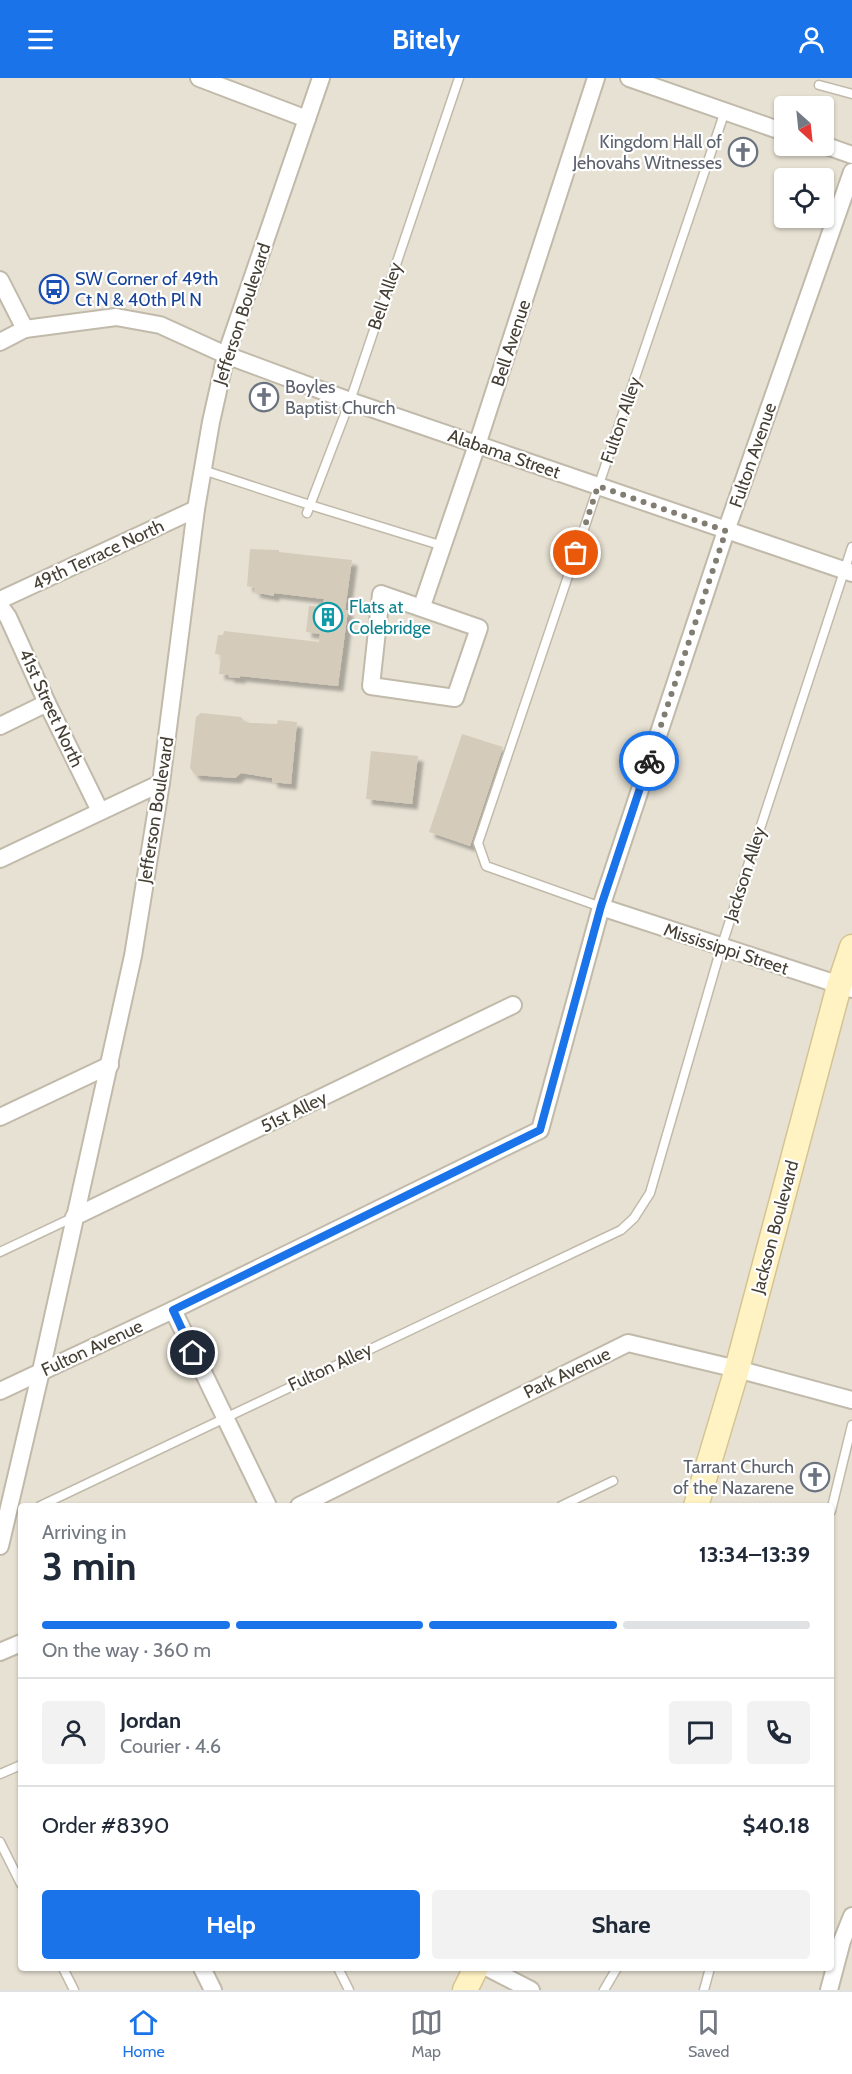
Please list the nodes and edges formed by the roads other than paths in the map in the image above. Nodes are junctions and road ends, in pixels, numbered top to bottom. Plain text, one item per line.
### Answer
1 (199, 78) edge
2 (321, 78) edge
3 (459, 78) edge
4 (596, 78) edge
5 (629, 78) edge
6 (681, 78) edge
7 (819, 86) dead end
8 (676, 94) junction
9 (852, 94) edge
10 (725, 111) junction
11 (307, 118) junction
12 (774, 128) edge
13 (834, 148) edge
14 (851, 152) edge
15 (852, 172) edge
16 (0, 280) edge
17 (25, 329) junction
18 (0, 342) edge
19 (226, 355) junction
20 (350, 401) junction
21 (477, 446) junction
22 (203, 470) junction
23 (598, 486) junction
24 (196, 509) junction
25 (309, 509) junction
26 (726, 531) junction
27 (443, 546) junction
28 (852, 547) edge
29 (848, 571) edge
30 (0, 600) edge
31 (0, 606) edge
32 (422, 606) junction
33 (47, 703) junction
34 (0, 726) edge
35 (161, 783) junction
36 (100, 811) junction
37 (0, 859) edge
38 (601, 906) junction
39 (852, 947) edge
40 (721, 948) junction
41 (846, 988) edge
42 (513, 1005) dead end
43 (110, 1065) junction
44 (0, 1117) edge
45 (74, 1217) junction
46 (621, 1230) joint
47 (0, 1252) edge
48 (173, 1310) junction
49 (737, 1369) junction
50 (42, 1371) junction
51 (0, 1391) edge
52 (852, 1400) edge
53 (224, 1417) junction
54 (852, 1425) edge
55 (613, 1481) dead end
56 (46, 1503) edge
57 (267, 1503) edge
58 (305, 1503) edge
59 (567, 1503) edge
60 (697, 1503) edge
61 (833, 1503) edge
62 (10, 1508) edge
63 (0, 1546) edge
64 (18, 1644) edge
65 (0, 1652) edge
66 (18, 1766) edge
67 (0, 1774) edge
68 (0, 1842) edge
69 (18, 1878) edge
70 (852, 1916) edge
71 (834, 1969) edge
72 (64, 1971) edge
73 (204, 1971) edge
74 (340, 1971) edge
75 (474, 1971) edge
76 (494, 1971) edge
77 (615, 1971) edge
78 (709, 1971) edge
79 (833, 1971) edge
80 (74, 1990) edge
81 (213, 1990) edge
82 (349, 1990) edge
83 (465, 1990) edge
84 (531, 1990) edge
85 (604, 1990) edge
86 (704, 1990) edge
87 (828, 1990) edge

1 - 11 street
2 - 11 street, Jefferson Boulevard
3 - 20 lane, Bell Alley
4 - 21 street, Bell Avenue
5 - 8 street
6 - 8 street
7 - 9 lane
8 - 10 street
10 - 12 street
10 - 23 lane, Fulton Alley
11 - 19 street, Jefferson Boulevard
13 - 14 street
15 - 26 street, Fulton Avenue
16 - 17 street
17 - 18 street, Alabama Street
17 - 19 street, Alabama Street
19 - 20 street, Alabama Street
19 - 22 street, Jefferson Boulevard
20 - 21 street, Alabama Street
20 - 25 lane, Bell Alley
21 - 23 street, Alabama Street
21 - 27 street, Bell Avenue
22 - 24 street, Jefferson Boulevard
22 - 25 lane
23 - 26 street, Alabama Street
23 - 38 lane, Fulton Alley
24 - 30 street, 49th Terrace North
24 - 35 street, Jefferson Boulevard
25 - 27 lane
26 - 29 street, Alabama Street
26 - 38 street, Fulton Avenue
27 - 32 street, Bell Avenue
28 - 29 lane, Jackson Alley
29 - 40 lane, Jackson Alley
31 - 33 street, 41st Street North
32 - 32 street
33 - 34 street
33 - 36 street, 41st Street North
35 - 36 street
35 - 43 street, Jefferson Boulevard
36 - 37 street
38 - 40 street, Mississippi Street
38 - 48 street, Fulton Avenue
39 - 41 street, Jackson Boulevard
40 - 41 street, Mississippi Street
40 - 46 lane, Jackson Alley
41 - 49 street, Jackson Boulevard
42 - 45 street, 51st Alley
43 - 44 street
43 - 45 street, Jefferson Boulevard
45 - 47 lane
45 - 50 street, Jefferson Boulevard
46 - 53 lane, Fulton Alley
48 - 50 street, Fulton Avenue
48 - 53 street
49 - 52 street, Park Avenue
49 - 58 street, Park Avenue
49 - 60 street, Jackson Boulevard
50 - 51 street, Fulton Avenue
50 - 62 street, Jefferson Boulevard
53 - 56 lane, Fulton Alley
53 - 57 street
54 - 61 lane
55 - 59 lane
62 - 63 street, Jefferson Boulevard
64 - 65 street
66 - 67 lane
68 - 69 lane
70 - 71 street
72 - 80 lane
73 - 81 street
74 - 82 lane
75 - 83 street
76 - 84 street
77 - 85 lane
78 - 86 lane
79 - 87 street

